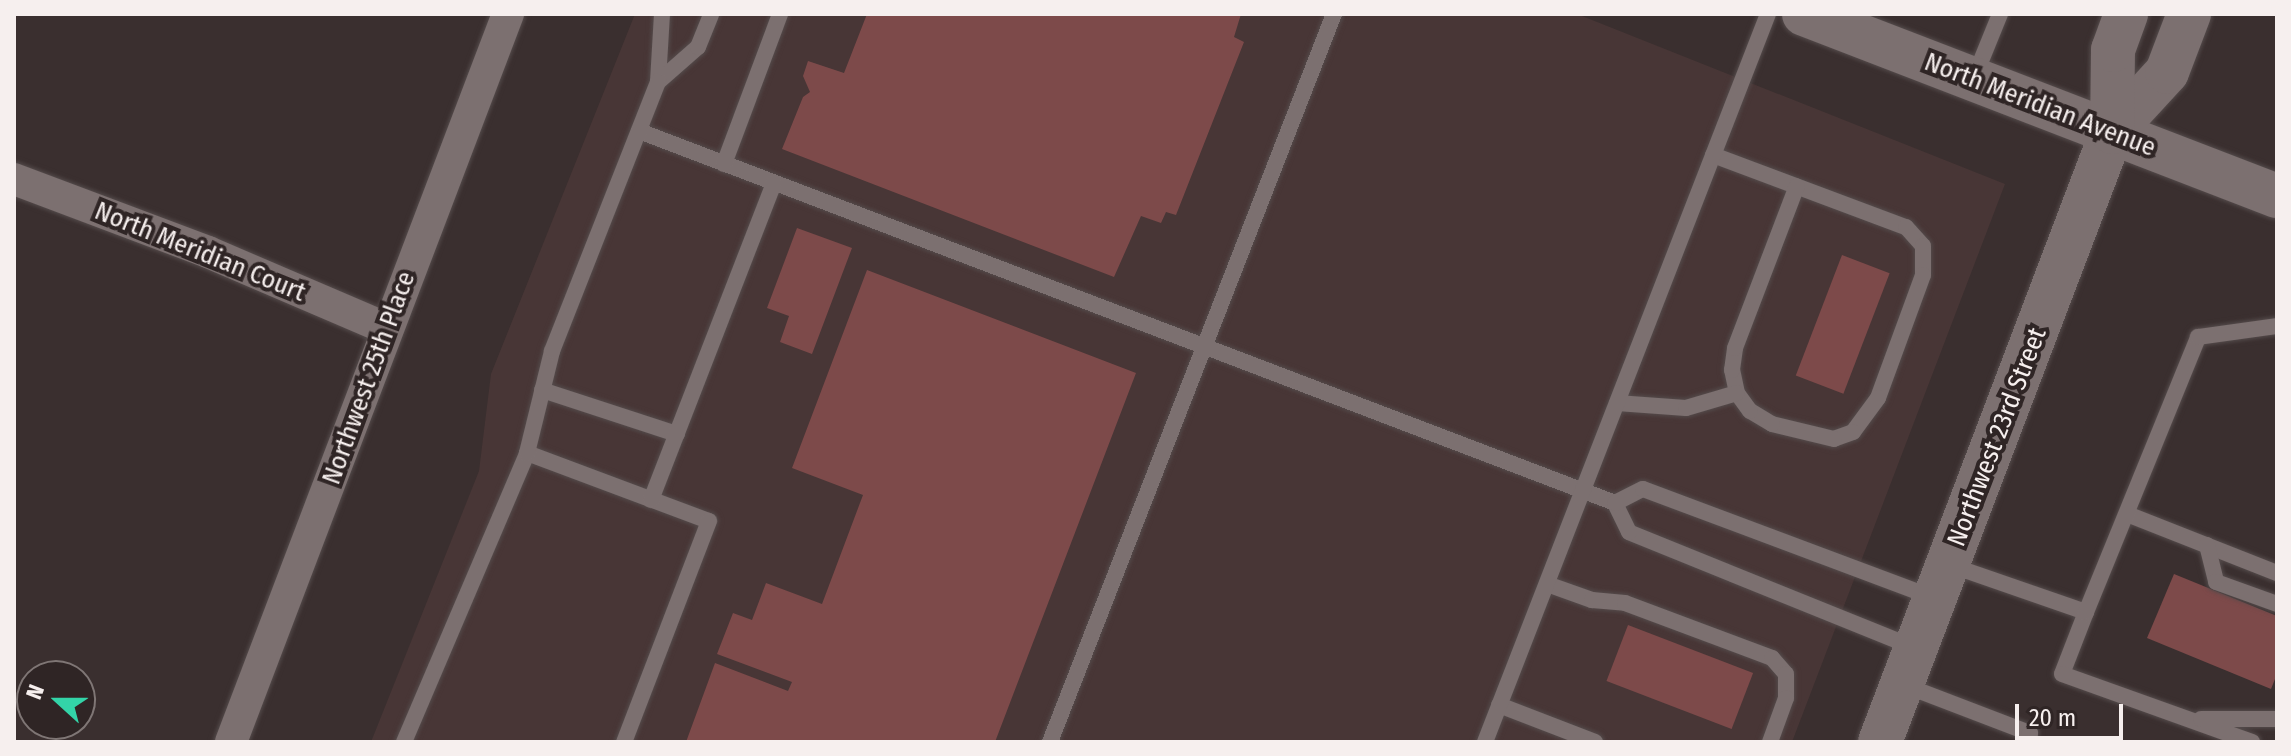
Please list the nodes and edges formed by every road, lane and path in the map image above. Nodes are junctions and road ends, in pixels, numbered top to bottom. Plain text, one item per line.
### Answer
1 (508, 14) edge
2 (662, 14) edge
3 (711, 14) edge
4 (780, 14) edge
5 (1334, 14) edge
6 (1768, 14) edge
7 (1804, 14) edge
8 (2000, 14) edge
9 (2189, 14) edge
10 (2123, 15) edge
11 (1973, 79) junction
12 (658, 82) junction
13 (639, 131) junction
14 (2112, 132) junction
15 (1713, 155) junction
16 (724, 164) junction
17 (14, 179) edge
18 (774, 183) junction
19 (1797, 186) junction
20 (2277, 196) edge
21 (2277, 326) edge
22 (385, 328) junction
23 (1203, 347) junction
24 (542, 390) junction
25 (1737, 393) junction
26 (1617, 403) junction
27 (677, 434) junction
28 (527, 453) junction
29 (1583, 492) junction
30 (651, 500) junction
31 (1615, 503) junction
32 (2127, 514) junction
33 (2207, 545) junction
34 (2277, 573) edge
35 (1942, 582) junction
36 (1547, 584) junction
37 (2277, 604) edge
38 (2086, 612) junction
39 (1910, 666) junction
40 (1499, 705) junction
41 (2187, 719) junction
42 (2277, 719) edge
43 (231, 742) edge
44 (404, 742) edge
45 (624, 742) edge
46 (1050, 742) edge
47 (1485, 742) edge
48 (1595, 742) edge
49 (1770, 742) edge
50 (1880, 742) edge
51 (2027, 742) edge
52 (2252, 742) edge

1 - 22 street, Northwest 25th Place
2 - 12 lane
3 - 12 lane
4 - 16 lane
5 - 23 lane
6 - 15 lane
7 - 11 main road, North Meridian Avenue
8 - 11 lane
9 - 14 main road, Northwest 23rd Street
10 - 14 main road, Northwest 23rd Street
11 - 14 main road, North Meridian Avenue
12 - 13 lane
13 - 16 lane
13 - 24 lane
14 - 20 main road, North Meridian Avenue
14 - 35 main road, Northwest 23rd Street
15 - 19 lane
15 - 26 lane
16 - 18 lane
17 - 22 street, North Meridian Court
18 - 23 lane
18 - 27 lane
19 - 25 lane
19 - 25 lane
21 - 32 lane
22 - 43 street, Northwest 25th Place
23 - 29 lane
23 - 46 lane
24 - 27 lane
24 - 28 lane
25 - 26 lane
26 - 29 lane
27 - 30 lane
28 - 30 lane
28 - 44 lane
29 - 31 lane
29 - 36 lane
30 - 45 lane
31 - 35 lane
31 - 39 lane
32 - 33 lane
32 - 38 lane
33 - 34 lane
33 - 37 lane
35 - 38 lane
35 - 39 main road, Northwest 23rd Street
36 - 40 lane
36 - 49 lane
38 - 41 lane
39 - 50 main road, Northwest 23rd Street
39 - 51 lane
40 - 47 lane
40 - 48 lane
41 - 42 lane
41 - 52 lane

